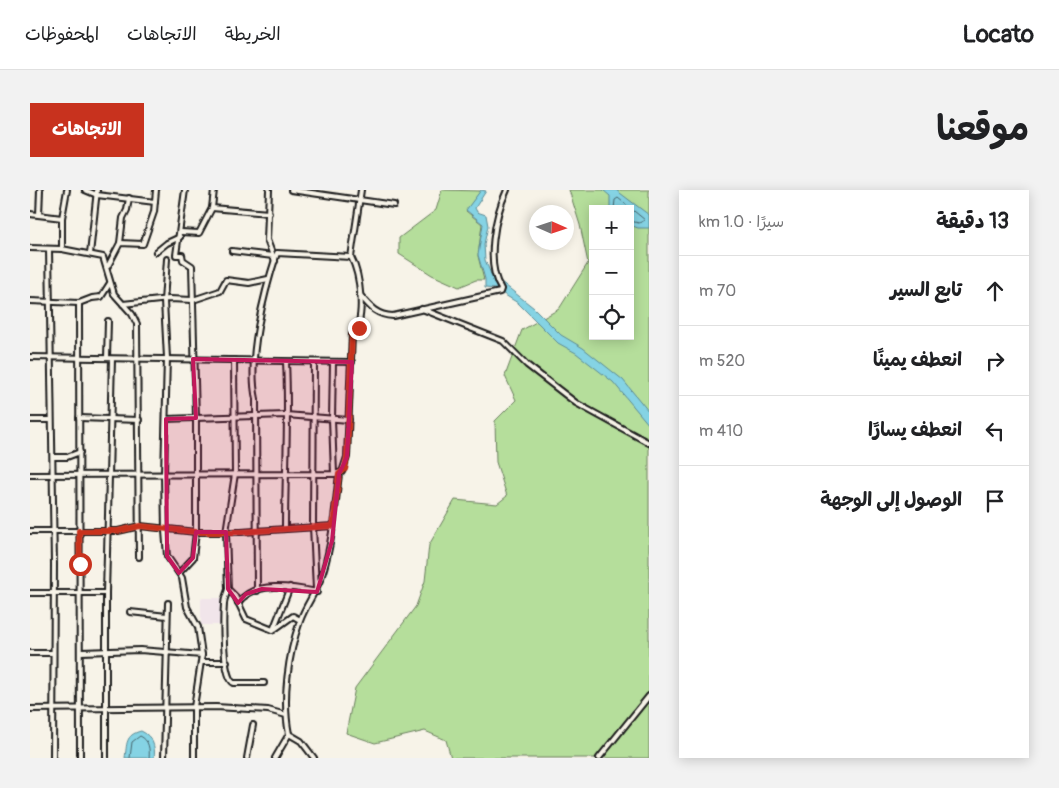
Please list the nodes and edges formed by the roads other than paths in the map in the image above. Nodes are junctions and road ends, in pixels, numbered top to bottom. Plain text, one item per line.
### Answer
1 (40, 190) edge
2 (67, 190) edge
3 (85, 190) edge
4 (156, 190) edge
5 (185, 190) edge
6 (214, 190) edge
7 (270, 190) edge
8 (291, 190) edge
9 (361, 190) edge
10 (507, 190) edge
11 (97, 192) edge
12 (129, 198) junction
13 (360, 201) junction
14 (155, 202) junction
15 (394, 205) dead end
16 (212, 208) junction
17 (268, 213) junction
18 (30, 214) edge
19 (39, 215) junction
20 (62, 218) junction
21 (181, 232) junction
22 (180, 238) junction
23 (120, 243) junction
24 (30, 248) edge
25 (49, 249) junction
26 (62, 249) junction
27 (232, 251) dead end
28 (156, 252) dead end
29 (90, 254) junction
30 (273, 256) junction
31 (351, 257) junction
32 (167, 259) dead end
33 (275, 261) junction
34 (107, 266) junction
35 (268, 279) junction
36 (110, 283) junction
37 (360, 295) junction
38 (30, 300) edge
39 (193, 300) junction
40 (50, 301) junction
41 (164, 301) junction
42 (79, 303) junction
43 (123, 304) junction
44 (422, 309) junction
45 (108, 321) dead end
46 (30, 357) edge
47 (51, 358) junction
48 (80, 358) junction
49 (138, 358) junction
50 (167, 358) junction
51 (109, 359) junction
52 (193, 359) junction
53 (234, 360) junction
54 (255, 361) junction
55 (286, 362) junction
56 (314, 362) junction
57 (333, 362) junction
58 (352, 362) junction
59 (257, 415) junction
60 (286, 415) junction
61 (236, 417) junction
62 (80, 418) junction
63 (196, 418) junction
64 (313, 418) junction
65 (166, 419) junction
66 (332, 419) junction
67 (30, 420) edge
68 (51, 420) junction
69 (109, 420) junction
70 (139, 420) junction
71 (349, 420) junction
72 (649, 443) edge
73 (80, 452) junction
74 (53, 457) junction
75 (53, 474) junction
76 (80, 474) junction
77 (164, 474) junction
78 (235, 474) junction
79 (286, 474) junction
80 (314, 474) junction
81 (337, 474) junction
82 (30, 475) edge
83 (109, 475) junction
84 (195, 475) junction
85 (256, 475) junction
86 (140, 476) junction
87 (140, 526) junction
88 (313, 526) junction
89 (333, 526) junction
90 (165, 528) junction
91 (285, 529) junction
92 (53, 530) junction
93 (30, 531) edge
94 (79, 531) junction
95 (108, 531) junction
96 (196, 532) junction
97 (226, 532) junction
98 (257, 532) junction
99 (139, 557) dead end
100 (179, 573) junction
101 (290, 588) junction
102 (228, 589) junction
103 (257, 591) junction
104 (317, 592) junction
105 (30, 593) edge
106 (53, 593) junction
107 (79, 593) junction
108 (106, 593) junction
109 (168, 603) dead end
110 (238, 603) junction
111 (130, 612) dead end
112 (167, 616) junction
113 (300, 620) junction
114 (273, 630) junction
115 (82, 652) junction
116 (30, 653) edge
117 (53, 653) junction
118 (106, 653) junction
119 (167, 654) junction
120 (202, 655) junction
121 (202, 662) junction
122 (227, 662) junction
123 (264, 683) dead end
124 (649, 696) edge
125 (194, 707) junction
126 (80, 708) junction
127 (105, 708) junction
128 (164, 708) junction
129 (30, 709) edge
130 (53, 710) junction
131 (286, 715) junction
132 (253, 725) dead end
133 (289, 734) junction
134 (53, 758) edge
135 (80, 758) edge
136 (106, 758) edge
137 (164, 758) edge
138 (194, 758) edge
139 (247, 758) edge
140 (275, 758) edge
141 (314, 758) edge
142 (598, 758) edge

1 - 19 street
2 - 20 street
3 - 11 street
4 - 14 street
5 - 21 street
6 - 16 street
7 - 17 street
8 - 13 street
9 - 13 street
10 - 44 street
11 - 12 street
11 - 29 street
12 - 14 street
12 - 23 street
13 - 15 street
13 - 31 street
14 - 23 street
16 - 17 street
16 - 21 street
17 - 30 street
18 - 19 street
19 - 20 street
20 - 26 street
21 - 22 street
22 - 28 street
22 - 39 street
23 - 34 street
24 - 25 street
25 - 26 street
25 - 40 street
26 - 29 street
27 - 30 street
29 - 34 street
30 - 33 street
31 - 33 street
31 - 37 street
32 - 41 street
33 - 35 street
34 - 36 street
35 - 39 street
35 - 54 street
36 - 42 street
36 - 43 street
37 - 44 street
37 - 58 street
38 - 40 street
39 - 41 street
39 - 52 street
40 - 42 street
40 - 47 street
41 - 43 street
41 - 50 street
42 - 48 street
43 - 49 street
44 - 72 street
45 - 51 street
46 - 47 street
47 - 48 street
47 - 68 street
48 - 51 street
48 - 62 street
49 - 50 street
49 - 51 street
49 - 70 street
50 - 52 street
50 - 65 street
51 - 69 street
52 - 53 street
52 - 63 street
53 - 54 street
53 - 61 street
54 - 55 street
54 - 59 street
55 - 56 street
55 - 60 street
56 - 57 street
56 - 64 street
57 - 58 street
57 - 66 street
58 - 71 street
59 - 60 street
59 - 61 street
59 - 85 street
60 - 64 street
60 - 79 street
61 - 63 street
61 - 78 street
62 - 69 street
62 - 73 street
63 - 65 street
63 - 84 street
64 - 66 street
64 - 80 street
65 - 77 street
66 - 71 street
66 - 81 street
67 - 68 street
68 - 74 street
69 - 70 street
69 - 83 street
70 - 86 street
71 - 81 street
73 - 74 street
73 - 76 street
74 - 75 street
75 - 76 street
75 - 82 street
75 - 92 street
76 - 83 street
76 - 94 street
77 - 84 street
77 - 86 street
77 - 90 street
78 - 84 street
78 - 85 street
78 - 97 street
79 - 80 street
79 - 85 street
79 - 91 street
80 - 81 street
80 - 88 street
81 - 89 street
83 - 86 street
83 - 95 street
84 - 96 street
85 - 98 street
86 - 87 street
87 - 90 street
87 - 95 street
87 - 99 street
88 - 89 street
88 - 91 street
88 - 104 street
89 - 104 street
90 - 96 street
90 - 100 street
91 - 98 street
92 - 93 street
92 - 94 street
92 - 106 street
94 - 95 street
94 - 107 street
95 - 108 street
96 - 97 street
96 - 100 street
97 - 98 street
97 - 102 street
98 - 103 street
100 - 120 street
101 - 103 street
101 - 104 street
101 - 114 street
102 - 110 street
102 - 122 street
103 - 110 street
104 - 113 street
105 - 106 street
106 - 107 street
106 - 117 street
107 - 108 street
107 - 115 street
108 - 118 street
109 - 112 street
110 - 114 street
111 - 112 street
112 - 119 street
113 - 114 street
113 - 131 street
115 - 118 street
115 - 126 street
116 - 117 street
117 - 130 street
118 - 119 street
118 - 127 street
119 - 120 street
119 - 128 street
120 - 121 street
121 - 122 street
121 - 125 street
122 - 123 street
124 - 142 street
125 - 128 street
125 - 131 street
125 - 138 street
126 - 127 street
126 - 130 street
126 - 135 street
127 - 128 street
127 - 136 street
128 - 137 street
129 - 130 street
130 - 134 street
131 - 133 street
132 - 139 street
133 - 140 street
133 - 141 street

